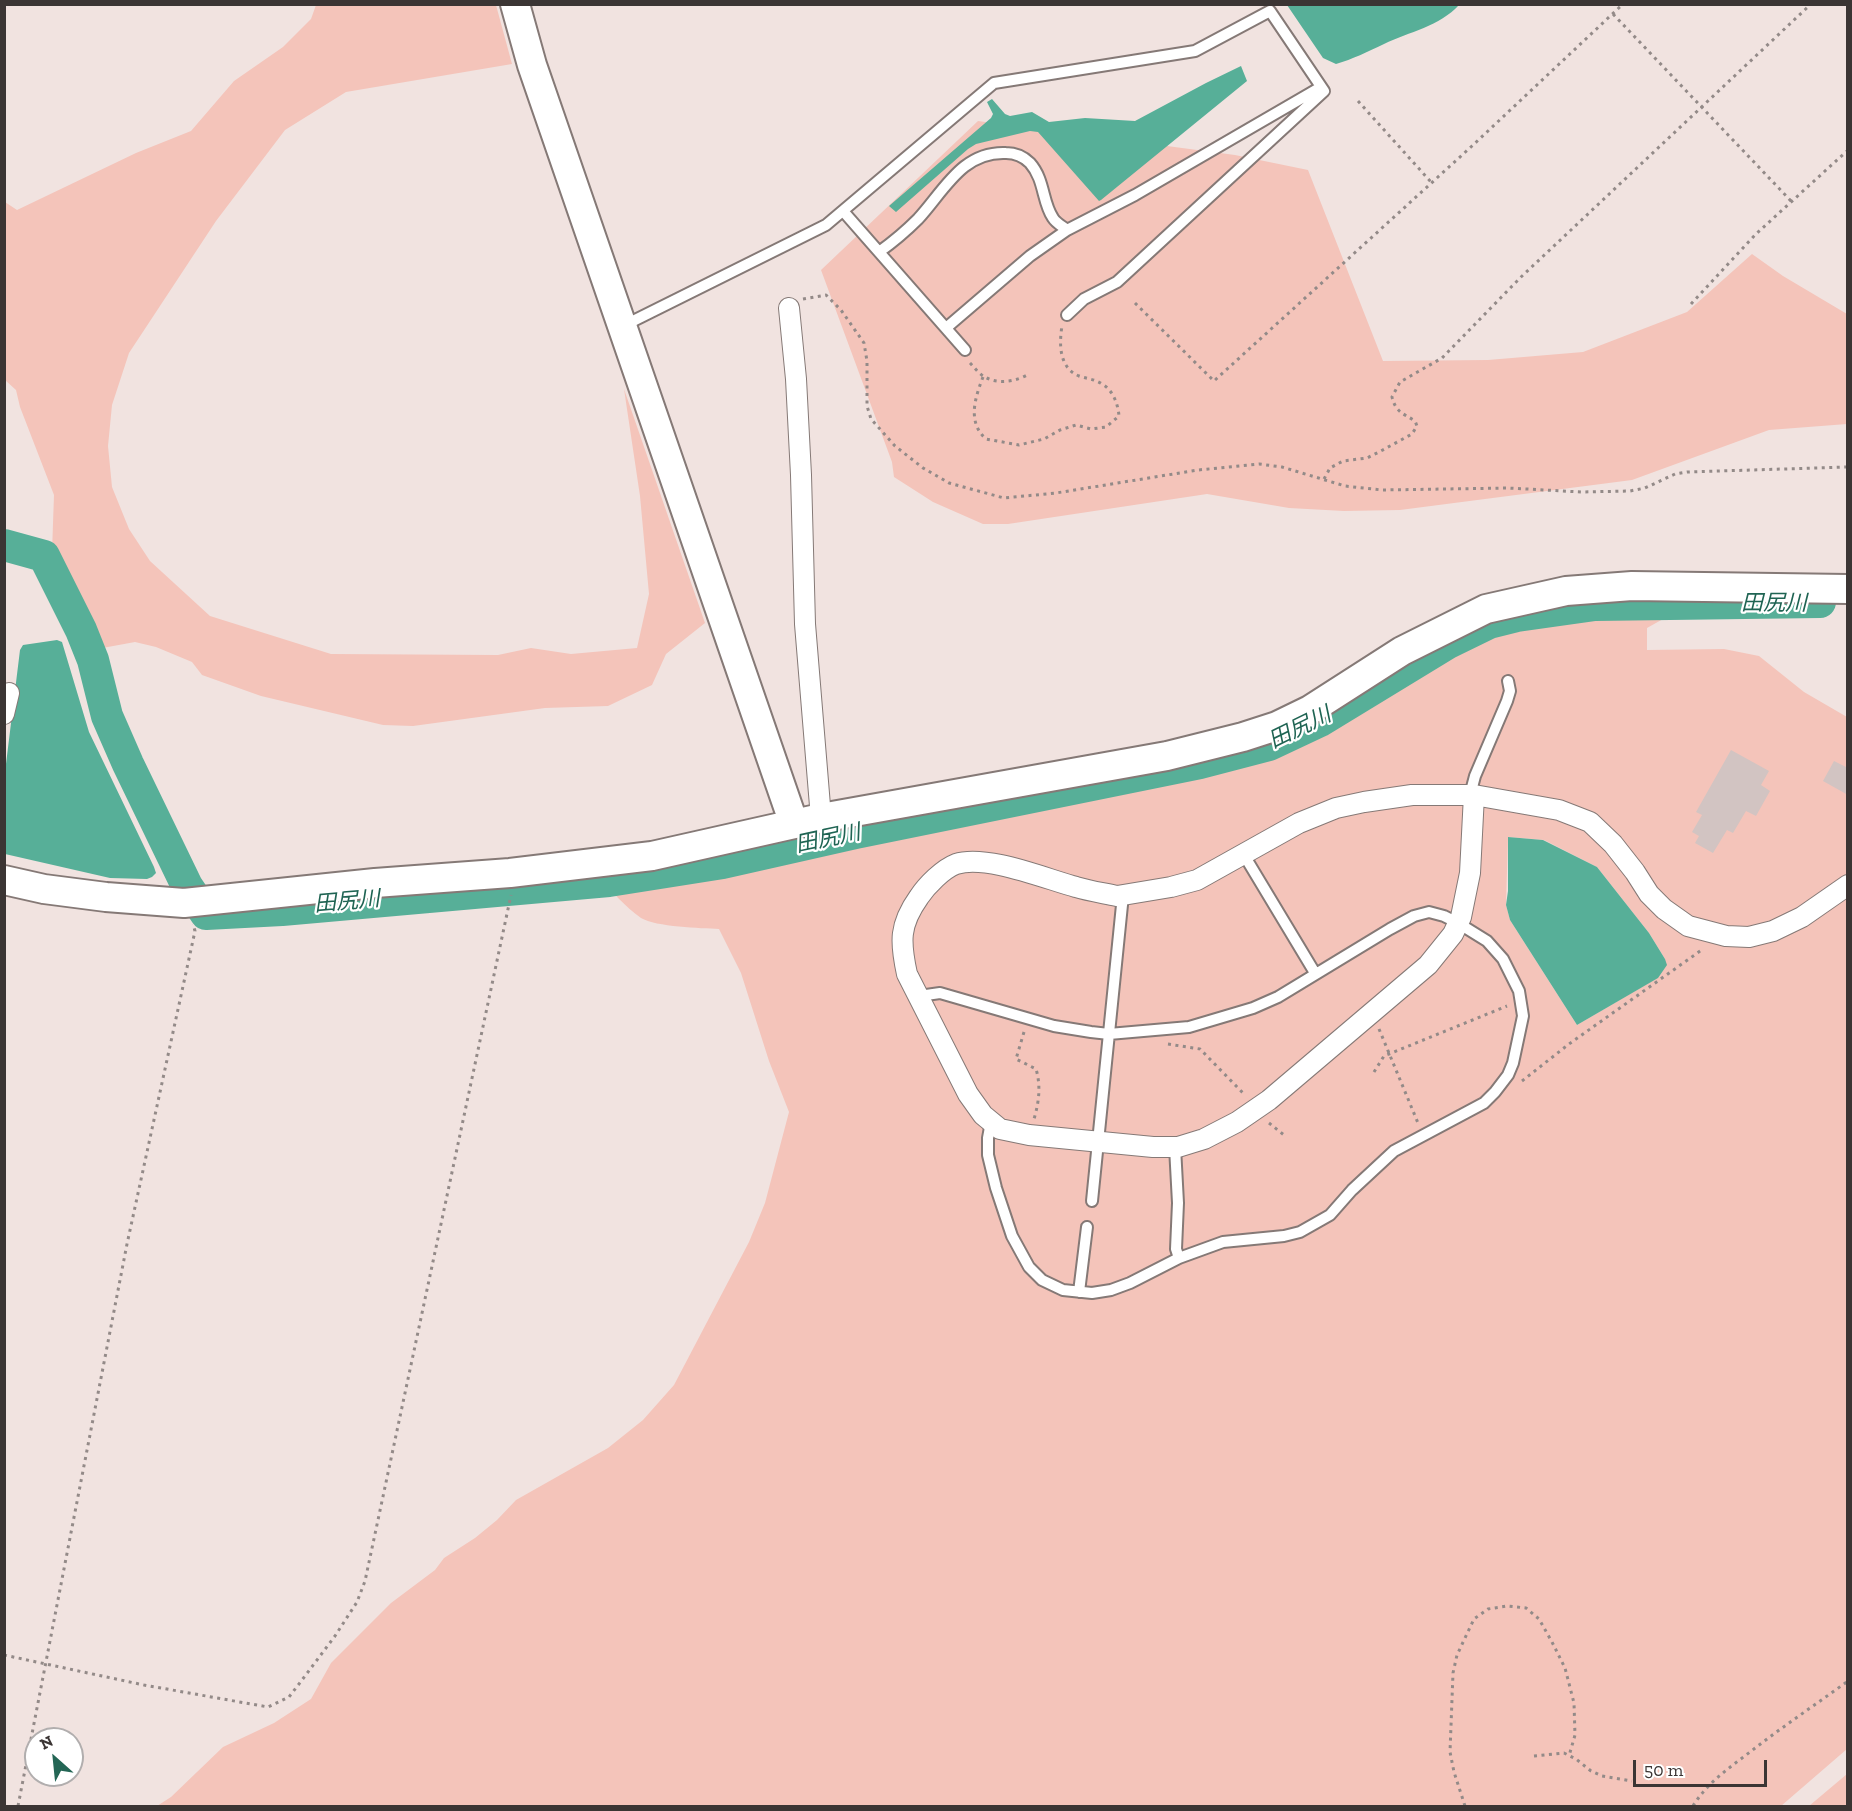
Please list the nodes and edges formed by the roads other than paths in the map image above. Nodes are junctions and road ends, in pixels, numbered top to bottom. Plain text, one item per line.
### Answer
1 (515, 4) edge
2 (1321, 87) junction
3 (843, 211) junction
4 (1066, 230) junction
5 (879, 252) junction
6 (789, 308) road end
7 (1067, 315) road end
8 (623, 326) junction
9 (946, 328) junction
10 (965, 350) road end
11 (1848, 590) edge
12 (1508, 681) dead end
13 (9, 693) dead end
14 (4, 714) edge
15 (1472, 795) junction
16 (821, 818) junction
17 (794, 824) junction
18 (1244, 855) junction
19 (4, 880) edge
20 (1848, 885) edge
21 (1123, 895) junction
22 (1458, 923) junction
23 (1316, 972) junction
24 (919, 996) junction
25 (1109, 1034) junction
26 (991, 1122) junction
27 (1098, 1142) junction
28 (1175, 1147) junction
29 (1092, 1201) dead end
30 (1087, 1227) dead end
31 (1179, 1258) junction
32 (1079, 1292) junction

1 - 8 street
2 - 3 lane
2 - 4 lane
2 - 7 lane
3 - 5 lane
3 - 8 lane
4 - 5 lane
4 - 9 lane
5 - 9 lane
6 - 16 street
8 - 17 street
9 - 10 lane
11 - 16 street
12 - 15 lane
13 - 14 street
15 - 18 street
15 - 20 street
15 - 22 street
16 - 17 street
17 - 19 street
18 - 21 street
18 - 23 lane
21 - 24 street
21 - 25 lane
22 - 23 lane
22 - 28 street
22 - 31 lane
23 - 25 lane
24 - 25 lane
24 - 26 street
25 - 27 lane
26 - 27 street
26 - 32 lane
27 - 28 street
27 - 29 lane
28 - 31 lane
30 - 32 lane
31 - 32 lane

